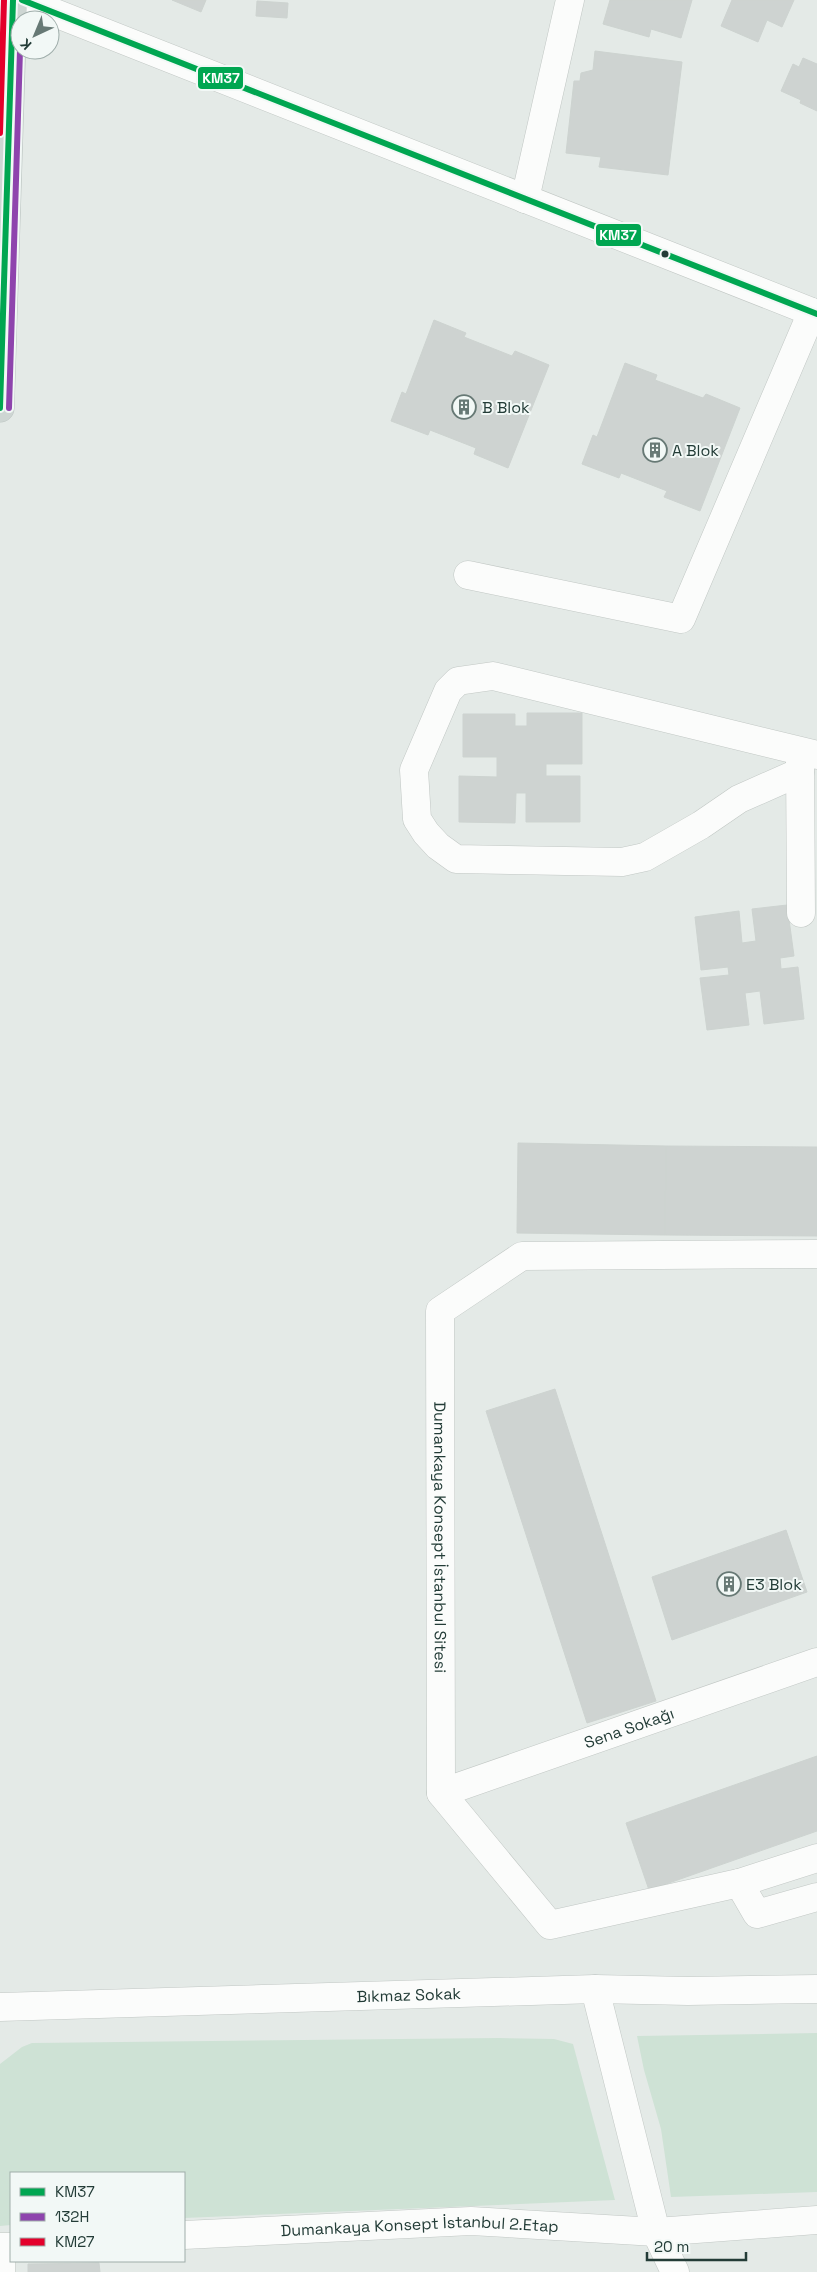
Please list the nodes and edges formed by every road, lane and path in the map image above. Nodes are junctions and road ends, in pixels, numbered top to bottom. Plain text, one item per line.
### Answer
1 (13, 0) edge
2 (22, 0) edge
3 (570, 0) edge
4 (525, 199) junction
5 (815, 313) edge
6 (0, 408) edge
7 (468, 575) dead end
8 (806, 760) edge
9 (801, 913) dead end
10 (817, 1254) edge
11 (817, 1662) edge
12 (441, 1793) junction
13 (817, 1858) edge
14 (739, 1883) junction
15 (817, 1897) edge
16 (595, 1989) junction
17 (817, 1989) edge
18 (0, 2007) edge
19 (817, 2220) edge
20 (656, 2232) junction
21 (185, 2235) edge
22 (10, 2247) edge
23 (1, 2272) edge
24 (675, 2272) edge

1 - 6 main road
2 - 4 street
3 - 4 street
4 - 5 street
5 - 7 street
8 - 8 street
8 - 9 street
10 - 12 street, Dumankaya Konsept İstanbul Sitesi
11 - 12 street, Sena Sokağı
12 - 14 street
13 - 14 street
14 - 15 street
16 - 17 street, Bıkmaz Sokak
16 - 18 street, Bıkmaz Sokak
16 - 20 street
19 - 20 street, Dumankaya Konsept İstanbul 2.Etap
20 - 21 street, Dumankaya Konsept İstanbul 2.Etap
20 - 24 street
22 - 23 street

